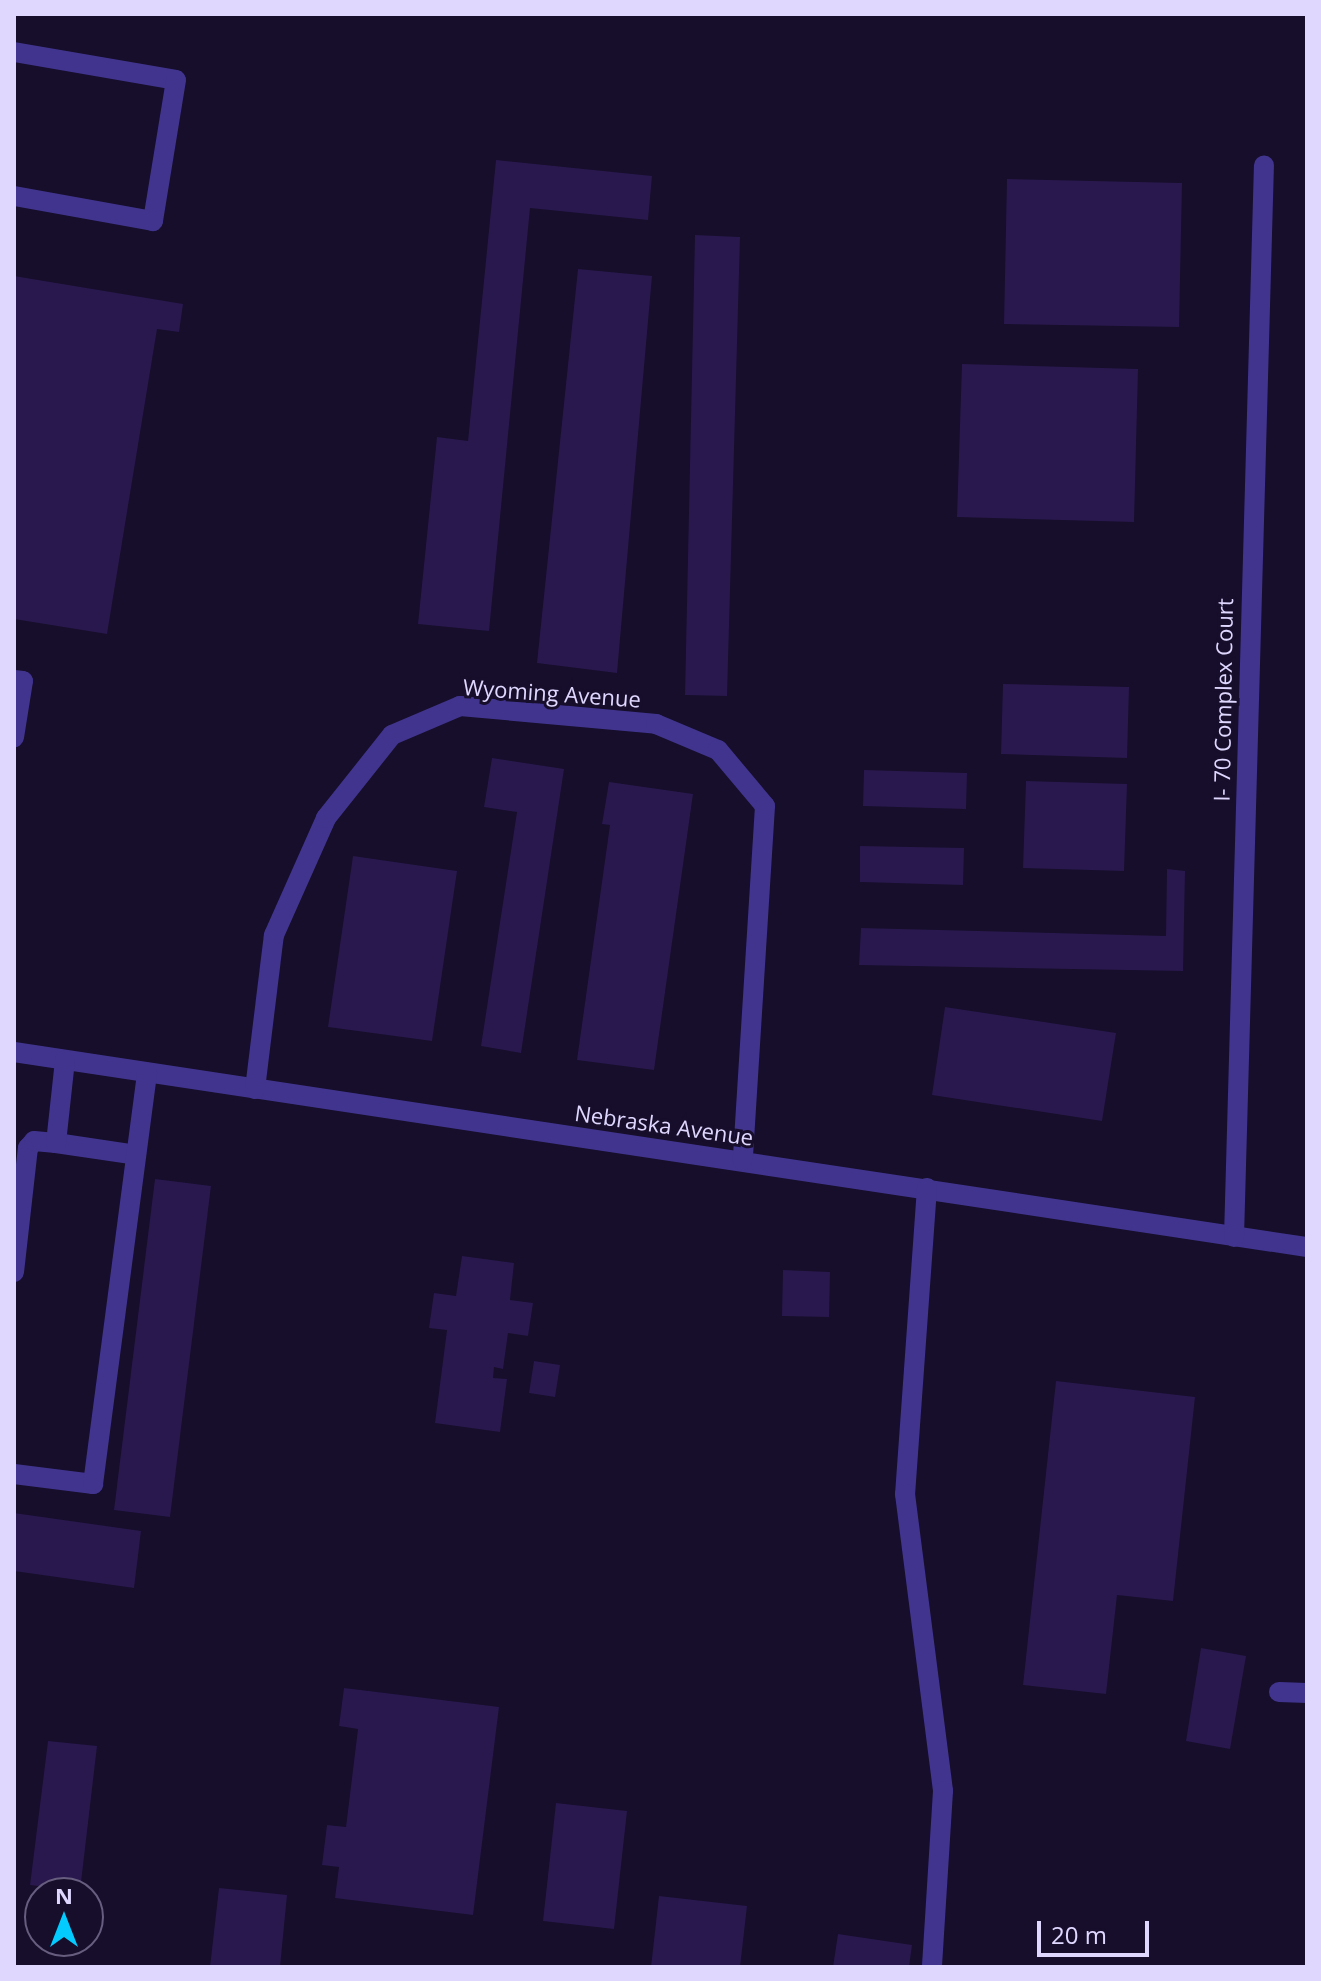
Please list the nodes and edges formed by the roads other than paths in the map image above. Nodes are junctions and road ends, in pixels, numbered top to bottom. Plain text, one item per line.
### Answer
1 (14, 52) edge
2 (1264, 165) dead end
3 (14, 196) edge
4 (14, 680) edge
5 (14, 737) edge
6 (14, 1052) edge
7 (65, 1060) junction
8 (147, 1073) junction
9 (255, 1089) junction
10 (56, 1143) junction
11 (136, 1155) junction
12 (743, 1160) junction
13 (927, 1188) junction
14 (1234, 1237) junction
15 (1307, 1247) edge
16 (14, 1272) edge
17 (14, 1474) edge
18 (1279, 1692) dead end
19 (1307, 1693) edge
20 (932, 1967) edge

1 - 3 street
2 - 14 street, I- 70 Complex Court
4 - 5 street
6 - 7 street, Nebraska Avenue
7 - 8 street, Nebraska Avenue
7 - 10 street
8 - 9 street, Nebraska Avenue
8 - 11 street
9 - 12 street, Nebraska Avenue
9 - 12 street, Wyoming Avenue
10 - 11 street
10 - 16 street
11 - 17 street
12 - 13 street, Nebraska Avenue
13 - 14 street, Nebraska Avenue
13 - 20 street
14 - 15 street, Nebraska Avenue
18 - 19 street

